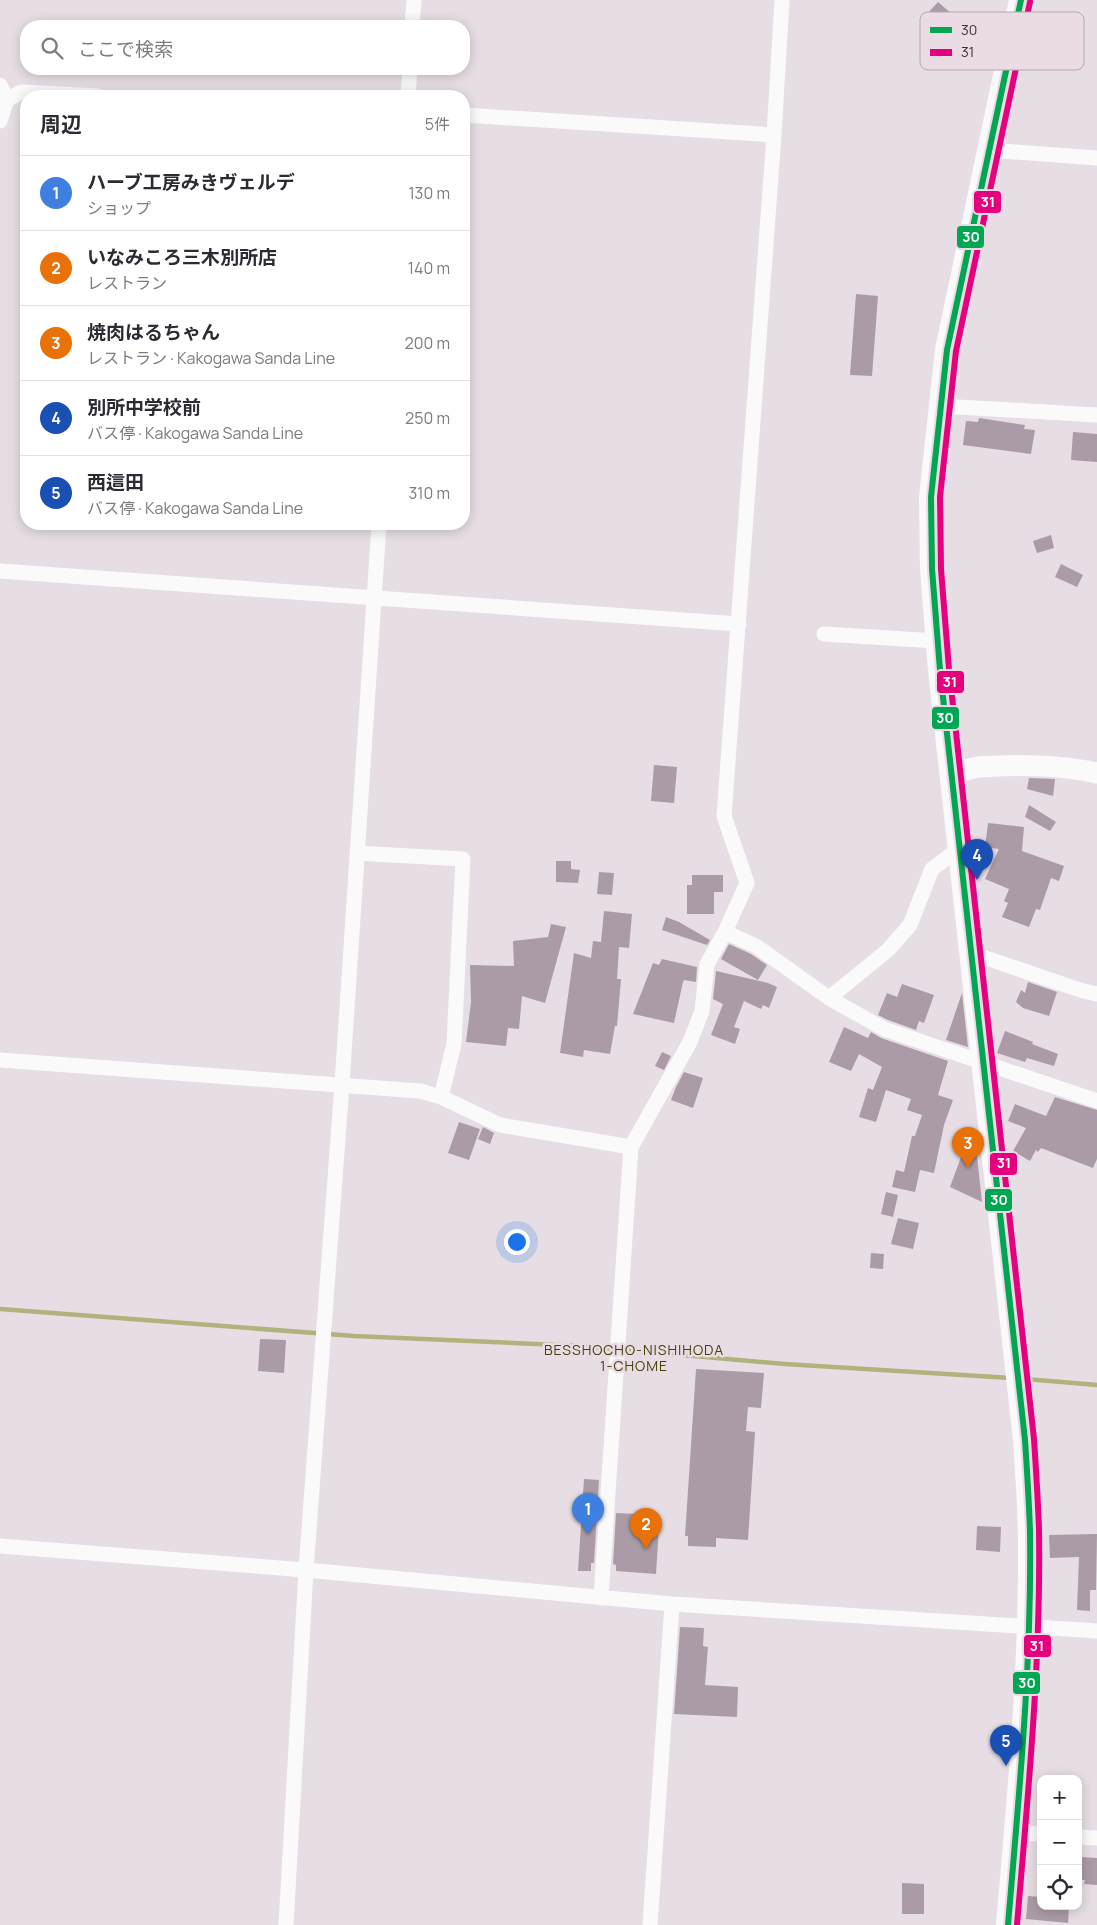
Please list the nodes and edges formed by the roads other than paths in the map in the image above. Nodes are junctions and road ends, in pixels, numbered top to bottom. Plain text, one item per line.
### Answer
1 (414, 0) edge
2 (782, 0) edge
3 (412, 20) edge
4 (1005, 70) edge
5 (410, 75) edge
6 (0, 85) edge
7 (408, 90) edge
8 (20, 93) edge
9 (7, 100) junction
10 (470, 115) edge
11 (0, 121) edge
12 (774, 135) junction
13 (988, 150) junction
14 (1097, 158) edge
15 (940, 406) junction
16 (1097, 415) edge
17 (379, 530) edge
18 (0, 571) edge
19 (374, 597) junction
20 (739, 624) junction
21 (824, 634) dead end
22 (937, 641) junction
23 (952, 774) junction
24 (1097, 774) edge
25 (960, 848) junction
26 (357, 853) junction
27 (724, 932) junction
28 (971, 953) junction
29 (1097, 994) edge
30 (829, 998) junction
31 (0, 1060) edge
32 (984, 1061) junction
33 (342, 1084) junction
34 (442, 1097) junction
35 (1097, 1101) edge
36 (631, 1147) junction
37 (0, 1546) edge
38 (306, 1570) junction
39 (601, 1598) junction
40 (672, 1604) junction
41 (1029, 1626) junction
42 (1097, 1631) edge
43 (1016, 1833) junction
44 (1037, 1834) edge
45 (1082, 1837) edge
46 (1097, 1838) edge
47 (286, 1925) edge
48 (650, 1925) edge
49 (1008, 1925) edge

1 - 3 street
2 - 12 street
4 - 13 main road
5 - 7 street
6 - 9 street
8 - 9 street
9 - 11 street
10 - 12 street
12 - 20 street
13 - 14 street
13 - 15 main road
15 - 16 street
15 - 22 main road
17 - 19 street
18 - 19 street
19 - 20 street
19 - 26 street
20 - 27 street
21 - 22 street
22 - 23 main road
23 - 24 street
23 - 25 main road
25 - 28 main road
25 - 30 street
26 - 33 street
26 - 34 street
27 - 30 street
27 - 36 street
28 - 29 street
28 - 32 main road
30 - 32 street
31 - 33 street
32 - 35 street
32 - 41 main road
33 - 34 street
33 - 38 street
34 - 36 street
36 - 39 street
37 - 38 street
38 - 39 street
38 - 47 street
39 - 40 street
40 - 41 street
40 - 48 street
41 - 42 street
41 - 43 main road
43 - 44 street
43 - 49 main road
45 - 46 street

